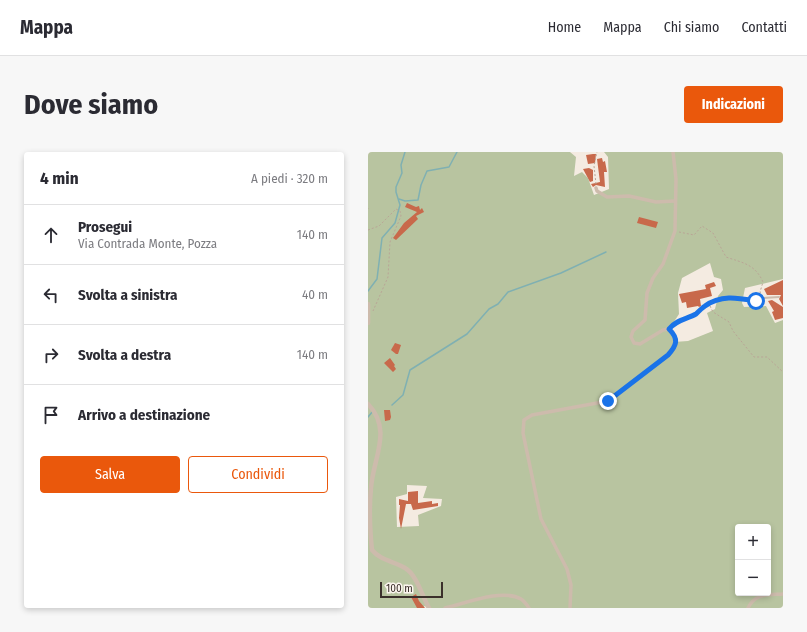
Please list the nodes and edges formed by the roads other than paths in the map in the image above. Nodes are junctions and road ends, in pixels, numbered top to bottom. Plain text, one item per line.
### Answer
1 (673, 152) edge
2 (596, 188) road end
3 (675, 201) junction
4 (779, 297) dead end
5 (368, 304) edge
6 (369, 321) edge
7 (669, 329) junction
8 (368, 404) edge
9 (783, 594) edge
10 (429, 608) edge
11 (445, 608) edge
12 (529, 608) edge
13 (570, 608) edge
14 (748, 608) edge

1 - 3 street
2 - 3 street
3 - 7 street
4 - 7 lane
5 - 6 street
7 - 13 street
8 - 10 street
9 - 14 street
11 - 12 street

